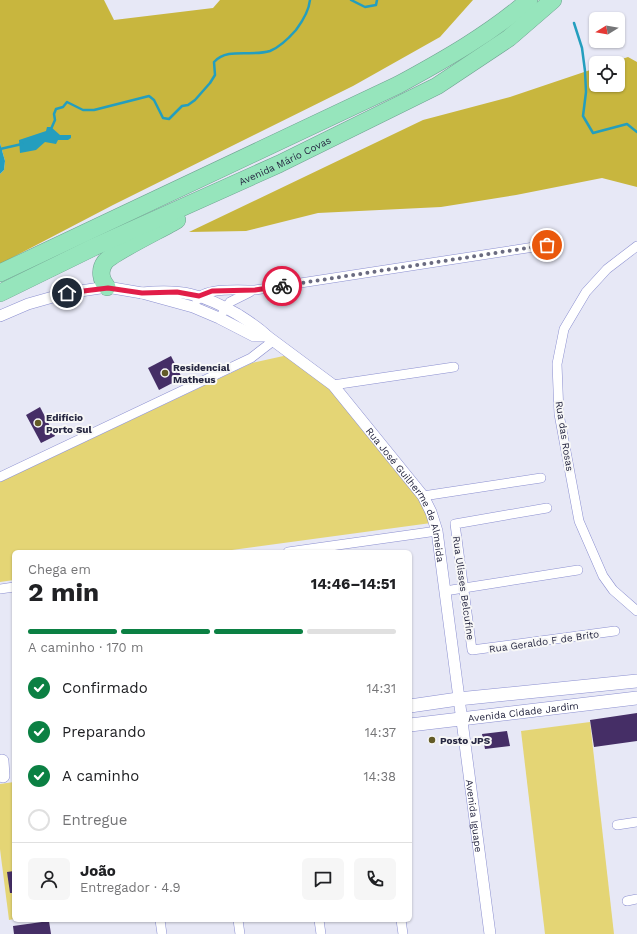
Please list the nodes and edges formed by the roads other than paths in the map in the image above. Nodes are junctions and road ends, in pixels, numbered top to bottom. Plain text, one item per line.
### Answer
1 (529, 0) edge
2 (553, 0) edge
3 (279, 164) junction
4 (547, 245) dead end
5 (637, 246) edge
6 (0, 273) edge
7 (108, 288) junction
8 (255, 290) junction
9 (0, 293) edge
10 (142, 293) junction
11 (199, 296) junction
12 (193, 307) junction
13 (226, 308) junction
14 (0, 316) edge
15 (220, 318) junction
16 (270, 339) junction
17 (454, 367) dead end
18 (333, 385) junction
19 (0, 477) edge
20 (541, 478) dead end
21 (423, 496) junction
22 (547, 508) dead end
23 (437, 531) junction
24 (352, 547) edge
25 (314, 550) edge
26 (578, 570) dead end
27 (12, 587) edge
28 (464, 588) junction
29 (0, 589) edge
30 (445, 591) junction
31 (637, 611) edge
32 (615, 631) dead end
33 (472, 650) joint
34 (637, 681) edge
35 (637, 698) edge
36 (458, 699) junction
37 (412, 706) edge
38 (461, 718) junction
39 (412, 725) edge
40 (5, 760) edge
41 (6, 775) edge
42 (637, 822) edge
43 (617, 825) dead end
44 (637, 899) edge
45 (627, 901) dead end
46 (160, 922) edge
47 (238, 922) edge
48 (320, 922) edge
49 (401, 922) edge
50 (162, 934) edge
51 (240, 934) edge
52 (321, 934) edge
53 (403, 934) edge
54 (490, 934) edge

1 - 6 highway, Avenida Mário Covas
2 - 3 highway, Avenida Mário Covas
3 - 7 highway
3 - 9 highway, Avenida Mário Covas
4 - 8 street
5 - 31 street, Rua das Rosas
7 - 10 street, Rua José Guilherme de Almeida
7 - 14 street, Rua José Guilherme de Almeida
8 - 11 street
8 - 13 street
10 - 11 street, Rua José Guilherme de Almeida
10 - 12 street, Rua José Guilherme de Almeida
11 - 12 street
11 - 13 street, Rua José Guilherme de Almeida
12 - 15 street, Rua José Guilherme de Almeida
13 - 15 street
13 - 16 street, Rua José Guilherme de Almeida
15 - 16 street, Rua José Guilherme de Almeida
16 - 18 street, Rua José Guilherme de Almeida
16 - 19 street
17 - 18 street
18 - 21 street, Rua José Guilherme de Almeida
20 - 21 street
21 - 23 street, Rua José Guilherme de Almeida
22 - 28 street, Rua Ulisses Belcufine
23 - 24 street
23 - 30 street, Rua José Guilherme de Almeida
24 - 25 street
26 - 28 street
27 - 29 street
28 - 30 street
28 - 33 street, Rua Ulisses Belcufine
30 - 36 street, Rua José Guilherme de Almeida
32 - 33 street, Rua Geraldo F de Brito
34 - 36 main road, Avenida Cidade Jardim
35 - 38 main road, Avenida Cidade Jardim
36 - 37 main road, Avenida Cidade Jardim
36 - 38 street, Avenida Iguape
38 - 39 main road, Avenida Cidade Jardim
38 - 54 street, Avenida Iguape
40 - 41 main road
42 - 43 street
44 - 45 street
46 - 50 street
47 - 51 street
48 - 52 street
49 - 53 street

